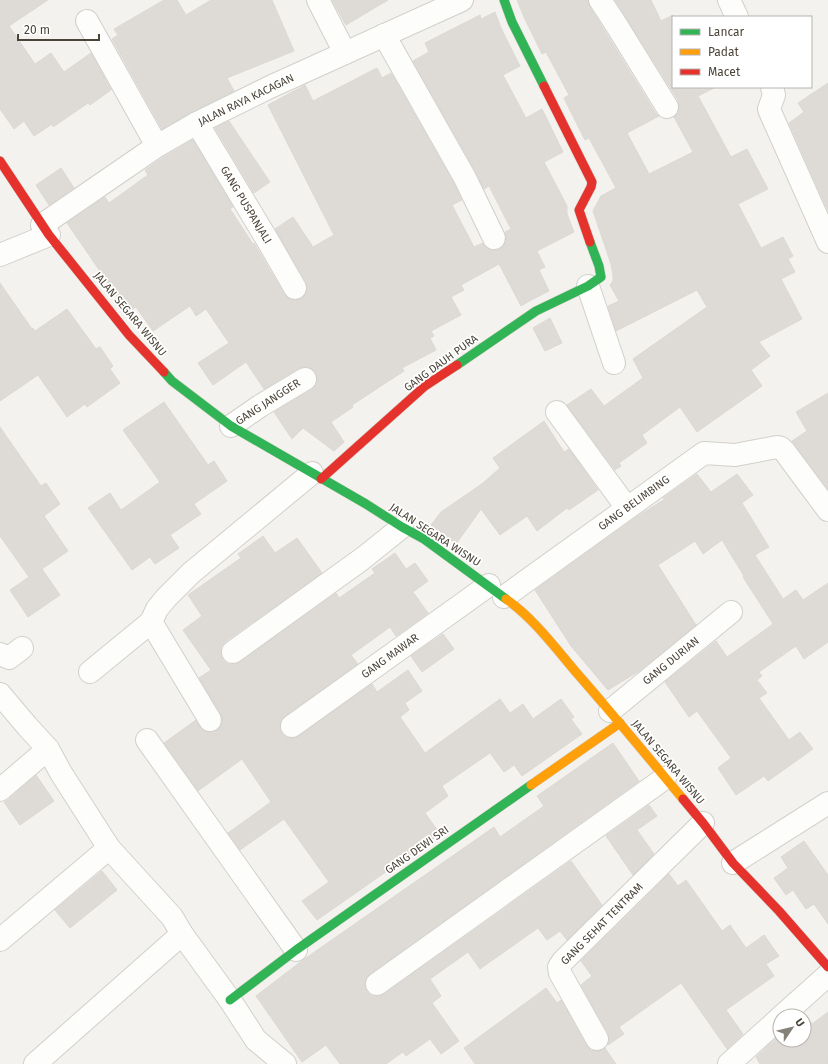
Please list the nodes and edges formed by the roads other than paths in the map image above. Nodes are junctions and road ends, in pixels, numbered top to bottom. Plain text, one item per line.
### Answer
1 (318, 0) edge
2 (504, 0) edge
3 (600, 0) edge
4 (729, 0) edge
5 (455, 2) edge
6 (737, 16) edge
7 (87, 21) dead end
8 (384, 35) junction
9 (345, 53) junction
10 (772, 88) edge
11 (667, 107) dead end
12 (197, 123) junction
13 (157, 146) junction
14 (0, 161) edge
15 (46, 230) junction
16 (494, 238) dead end
17 (828, 242) edge
18 (0, 255) edge
19 (588, 286) junction
20 (295, 288) dead end
21 (614, 364) dead end
22 (305, 379) dead end
23 (558, 412) dead end
24 (231, 426) junction
25 (317, 476) junction
26 (627, 508) junction
27 (828, 510) edge
28 (402, 527) junction
29 (497, 591) junction
30 (731, 612) dead end
31 (151, 622) junction
32 (22, 648) dead end
33 (233, 652) dead end
34 (0, 654) edge
35 (90, 672) dead end
36 (0, 694) edge
37 (615, 717) junction
38 (210, 720) dead end
39 (292, 726) dead end
40 (146, 740) dead end
41 (48, 749) junction
42 (665, 778) junction
43 (0, 790) edge
44 (828, 803) edge
45 (703, 823) junction
46 (109, 848) junction
47 (733, 863) junction
48 (182, 934) junction
49 (0, 940) edge
50 (296, 950) junction
51 (828, 968) edge
52 (828, 975) edge
53 (377, 984) dead end
54 (230, 1000) junction
55 (791, 1008) edge
56 (772, 1025) edge
57 (597, 1039) dead end
58 (35, 1064) edge
59 (285, 1064) edge
60 (729, 1064) edge

1 - 9 street
2 - 19 street
3 - 11 street
4 - 6 street
5 - 8 street, JALAN RAYA KACAGAN
7 - 13 street
8 - 9 street, JALAN RAYA KACAGAN
8 - 16 street
9 - 12 street, JALAN RAYA KACAGAN
10 - 17 street
12 - 13 street, JALAN RAYA KACAGAN
12 - 20 street, GANG PUSPANJALI
13 - 15 street, JALAN RAYA KACAGAN
14 - 15 street, JALAN SEGARA WISNU
15 - 18 street, JALAN RAYA KACAGAN
15 - 24 street, JALAN SEGARA WISNU
19 - 21 street
19 - 25 street, GANG DAUH PURA
22 - 24 street, GANG JANGGER
23 - 26 street
24 - 25 street, JALAN SEGARA WISNU
25 - 28 street, JALAN SEGARA WISNU
25 - 31 street
26 - 27 street, GANG BELIMBING
26 - 29 street, GANG BELIMBING
28 - 29 street, JALAN SEGARA WISNU
28 - 33 street
29 - 37 street, JALAN SEGARA WISNU
29 - 39 street, GANG MAWAR
30 - 37 street, GANG DURIAN
31 - 35 street
31 - 38 street
32 - 34 street
36 - 41 street
37 - 42 street, JALAN SEGARA WISNU
37 - 50 street, GANG DEWI SRI
40 - 50 street
41 - 43 street
41 - 46 street
42 - 45 street, JALAN SEGARA WISNU
42 - 53 street
44 - 47 street
45 - 47 street, JALAN SEGARA WISNU
45 - 57 street, GANG SEHAT TENTRAM
46 - 48 street
46 - 49 street
47 - 51 street, JALAN SEGARA WISNU
48 - 54 street
48 - 58 street
50 - 54 street, GANG DEWI SRI
52 - 55 street
54 - 59 street
56 - 60 street

